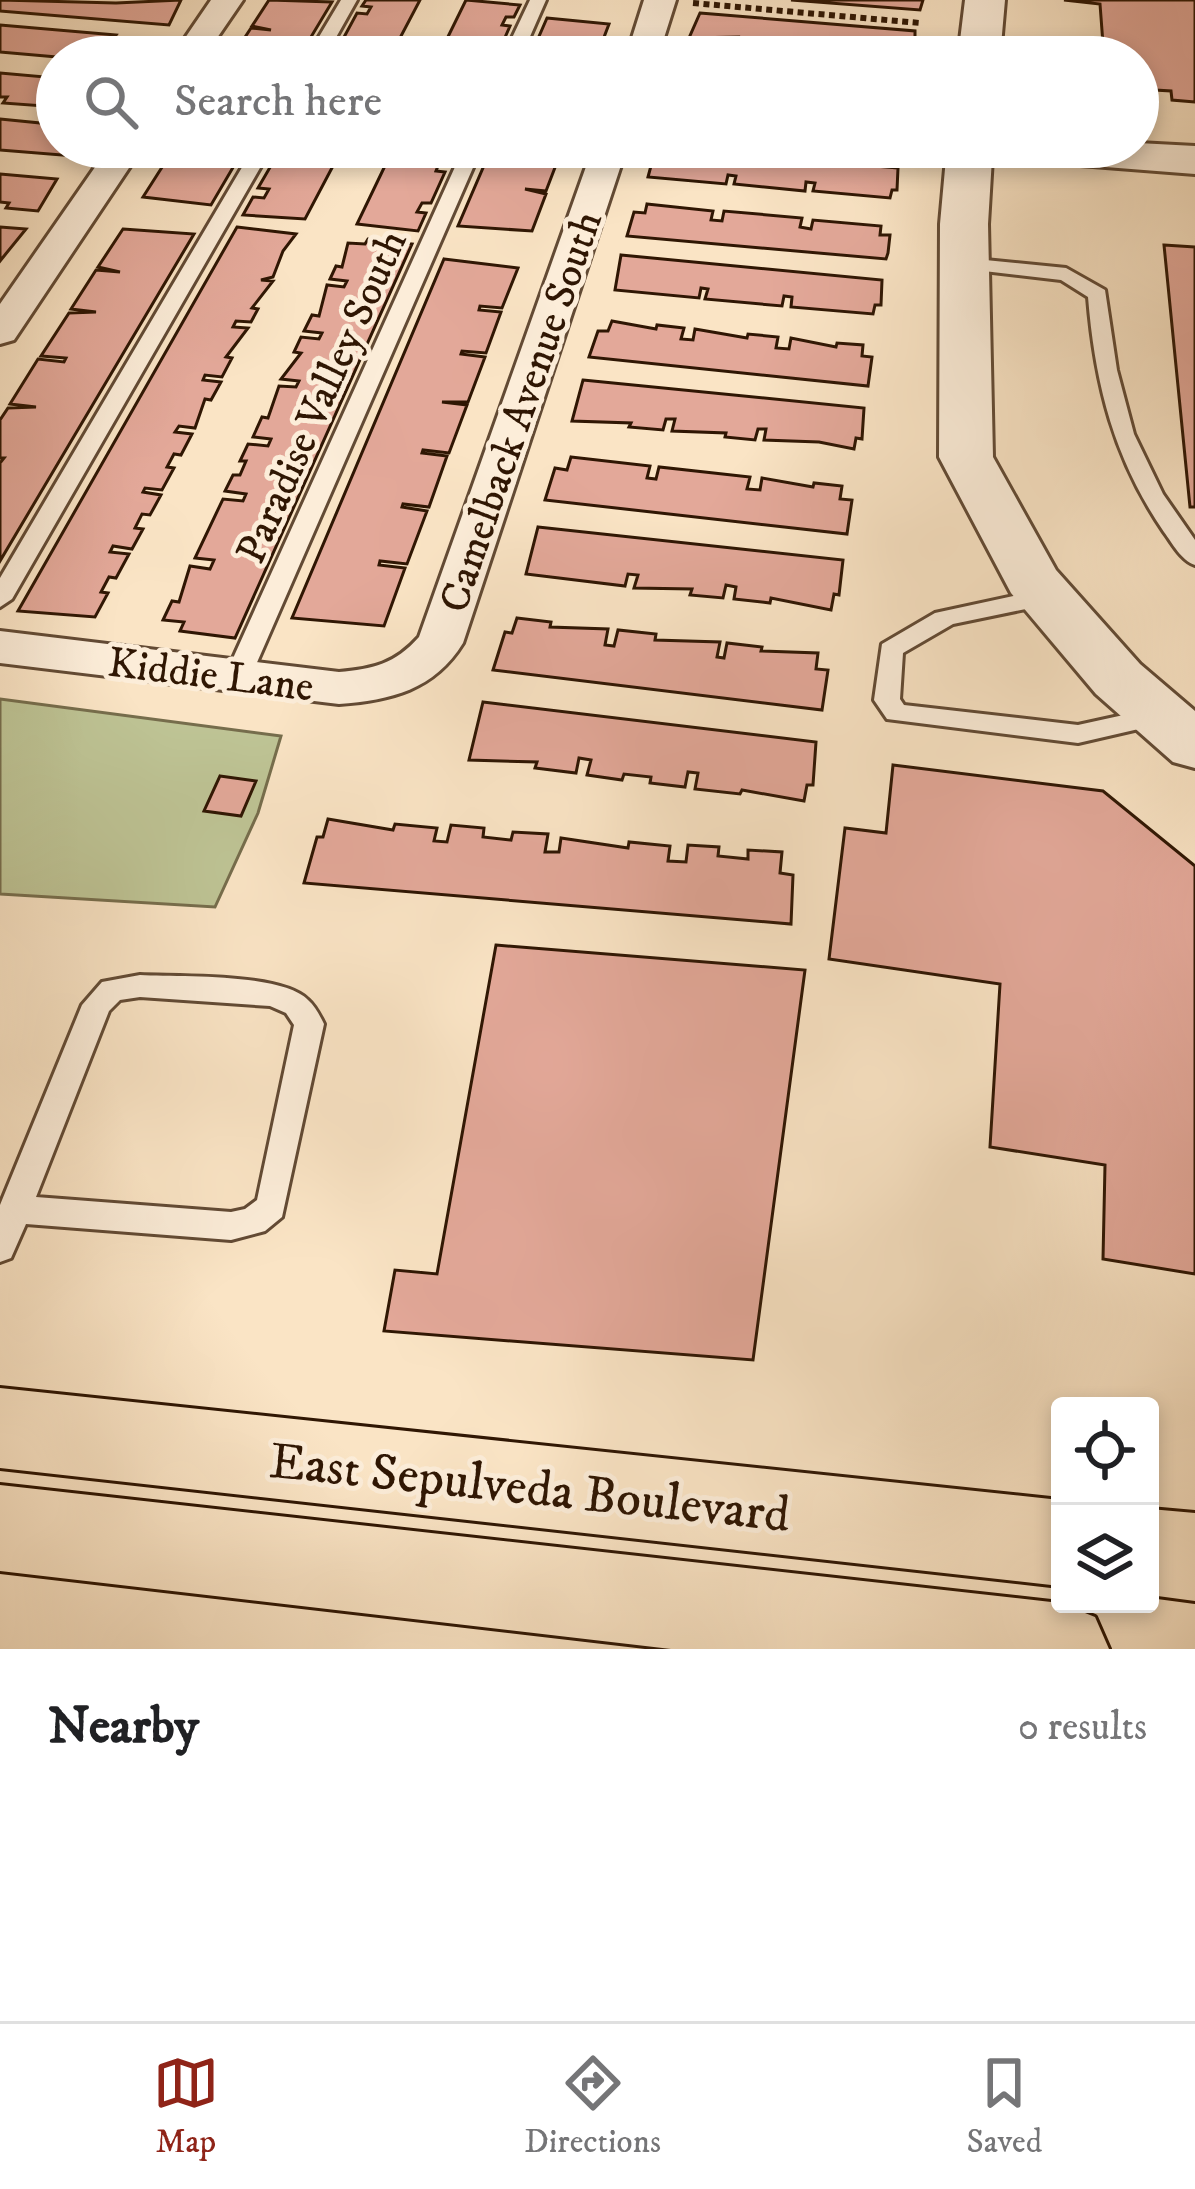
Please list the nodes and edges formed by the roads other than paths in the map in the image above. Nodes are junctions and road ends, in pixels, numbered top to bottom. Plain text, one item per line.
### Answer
1 (227, 0) edge
2 (349, 0) edge
3 (538, 0) edge
4 (985, 0) edge
5 (675, 1) edge
6 (202, 36) edge
7 (328, 36) edge
8 (522, 36) edge
9 (654, 36) edge
10 (981, 36) edge
11 (1159, 158) edge
12 (1195, 160) edge
13 (112, 168) edge
14 (251, 168) edge
15 (463, 168) edge
16 (603, 168) edge
17 (969, 168) edge
18 (965, 264) junction
19 (0, 332) edge
20 (1195, 557) edge
21 (1046, 596) junction
22 (0, 599) edge
23 (0, 647) edge
24 (418, 670) joint
25 (238, 676) junction
26 (1178, 731) edge
27 (14, 1209) junction
28 (0, 1248) edge
29 (0, 1428) edge
30 (0, 1528) edge
31 (1051, 1542) edge
32 (1159, 1553) edge
33 (1195, 1557) edge
34 (740, 1631) edge
35 (1064, 1649) edge

1 - 6 street
2 - 7 lane
3 - 8 lane
4 - 10 street
5 - 9 street
11 - 12 street
13 - 19 street
14 - 22 lane
15 - 25 lane, Paradise Valley South
16 - 24 street, Camelback Avenue South
17 - 18 street
18 - 20 lane
18 - 21 street
21 - 26 street
21 - 26 lane
23 - 25 street, Kiddie Lane
24 - 25 street, Kiddie Lane
27 - 27 lane
27 - 28 lane
29 - 31 main road, East Sepulveda Boulevard
30 - 34 main road
32 - 33 main road
34 - 35 main road

